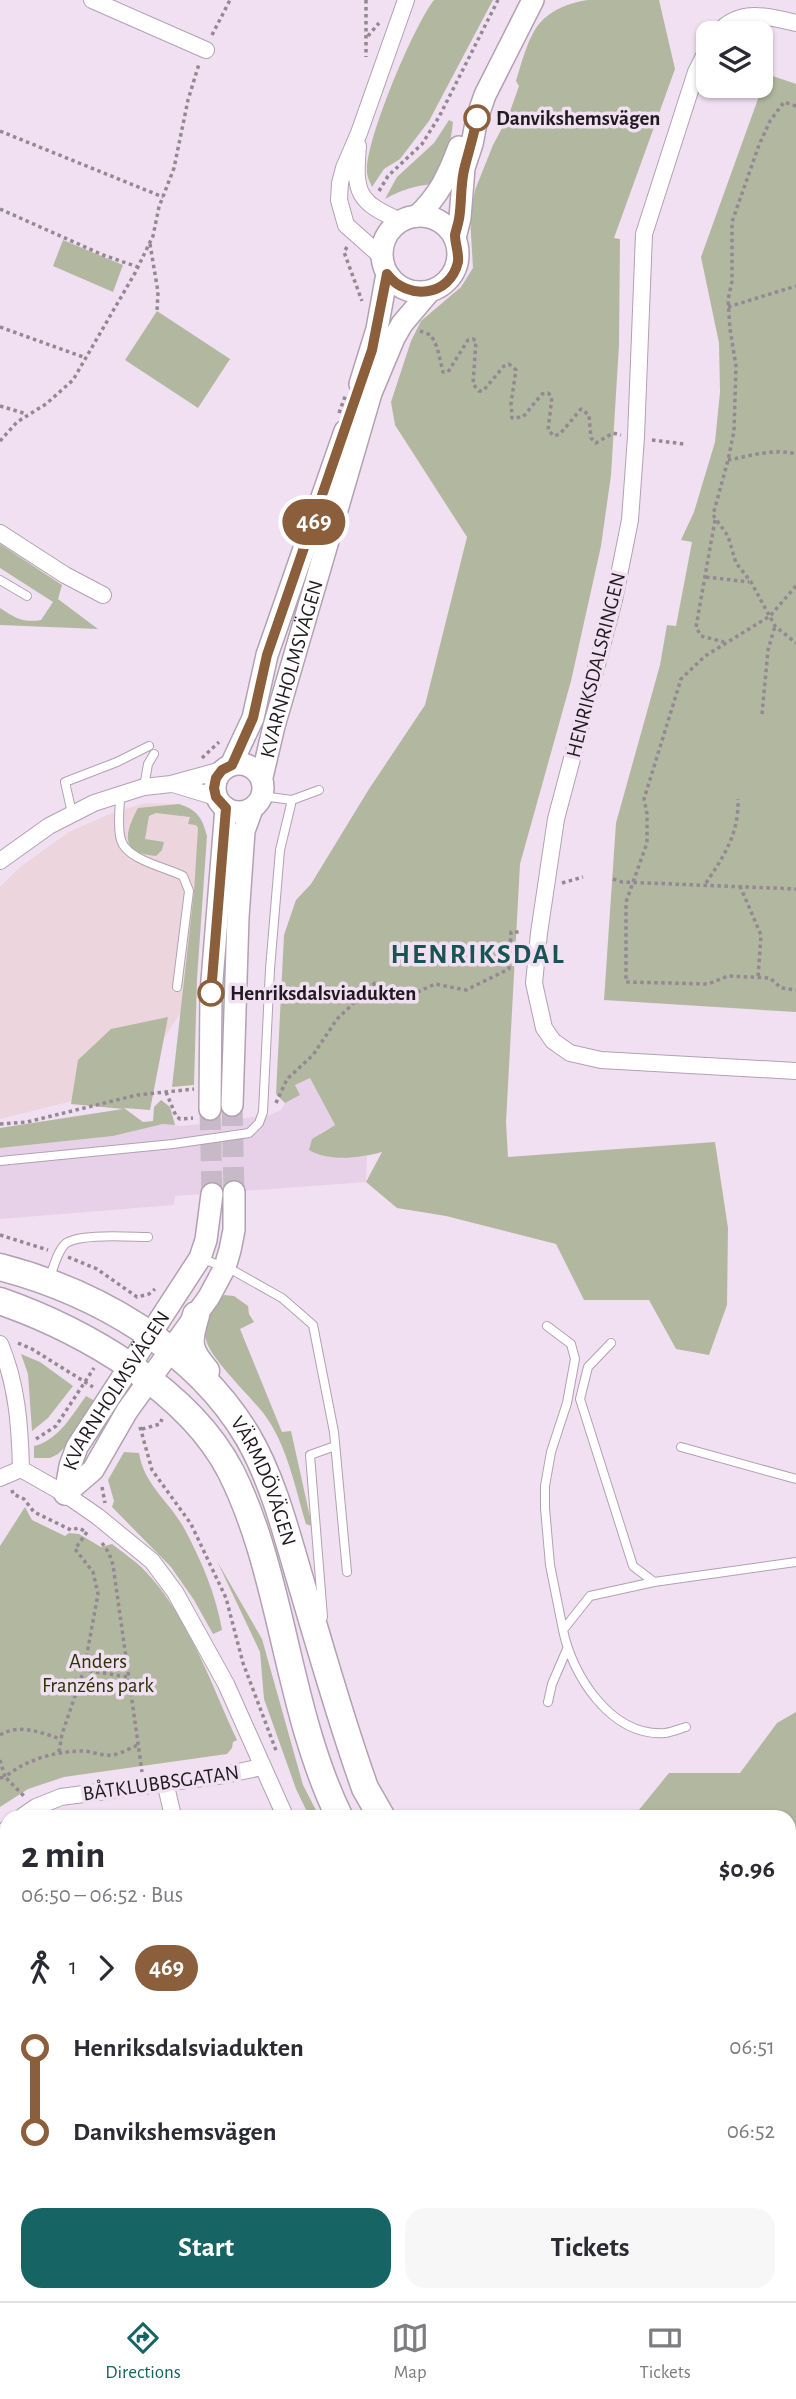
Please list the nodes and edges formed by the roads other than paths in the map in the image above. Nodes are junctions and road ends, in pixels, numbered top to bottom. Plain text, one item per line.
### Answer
1 (92, 0) edge
2 (406, 0) edge
3 (533, 0) edge
4 (730, 21) edge
5 (796, 23) edge
6 (205, 50) road end
7 (696, 72) edge
8 (477, 118) junction
9 (359, 133) junction
10 (409, 218) junction
11 (455, 238) junction
12 (384, 266) junction
13 (429, 292) junction
14 (0, 533) edge
15 (0, 580) edge
16 (27, 596) dead end
17 (103, 596) dead end
18 (149, 746) dead end
19 (154, 754) dead end
20 (227, 767) junction
21 (170, 784) junction
22 (144, 787) junction
23 (319, 790) dead end
24 (120, 794) junction
25 (259, 794) junction
26 (292, 800) junction
27 (221, 803) junction
28 (72, 813) junction
29 (0, 861) edge
30 (177, 987) dead end
31 (796, 1071) edge
32 (232, 1105) tunnel mouth
33 (210, 1109) tunnel mouth
34 (0, 1161) edge
35 (234, 1192) tunnel mouth
36 (212, 1194) tunnel mouth
37 (148, 1237) dead end
38 (200, 1258) junction
39 (0, 1267) edge
40 (225, 1267) junction
41 (48, 1282) junction
42 (0, 1301) edge
43 (196, 1315) junction
44 (547, 1326) dead end
45 (5, 1343) edge
46 (160, 1343) junction
47 (611, 1343) dead end
48 (139, 1374) junction
49 (335, 1446) junction
50 (681, 1447) dead end
51 (21, 1469) junction
52 (3, 1477) edge
53 (796, 1479) edge
54 (65, 1494) junction
55 (287, 1536) junction
56 (796, 1562) edge
57 (347, 1572) dead end
58 (654, 1582) junction
59 (563, 1630) junction
60 (567, 1649) junction
61 (326, 1669) junction
62 (548, 1702) dead end
63 (686, 1727) dead end
64 (262, 1767) junction
65 (165, 1782) junction
66 (33, 1810) edge
67 (172, 1810) edge
68 (282, 1810) edge
69 (337, 1810) edge
70 (378, 1810) edge

1 - 6 street
2 - 9 street
3 - 8 street, KVARNHOLMSVÄGEN
4 - 5 street
7 - 31 street, HENRIKSDALSRINGEN
8 - 10 street, KVARNHOLMSVÄGEN
8 - 11 street, KVARNHOLMSVÄGEN
9 - 10 street
9 - 12 street
10 - 11 street
10 - 12 street, KVARNHOLMSVÄGEN
11 - 13 street, KVARNHOLMSVÄGEN
12 - 13 street
12 - 20 street, KVARNHOLMSVÄGEN
13 - 25 street, KVARNHOLMSVÄGEN
14 - 17 street
15 - 16 lane
18 - 28 lane
19 - 22 lane
20 - 21 street
20 - 25 street
20 - 27 street
21 - 22 street
21 - 27 street
22 - 24 street
23 - 26 lane
24 - 28 street
24 - 30 lane
25 - 26 lane
25 - 27 street
25 - 32 street, KVARNHOLMSVÄGEN
26 - 34 lane
27 - 33 street
28 - 29 street
35 - 40 street, KVARNHOLMSVÄGEN
36 - 38 street, KVARNHOLMSVÄGEN
37 - 41 lane
38 - 40 lane
38 - 46 street, KVARNHOLMSVÄGEN
39 - 41 main road, VÄRMDÖVÄGEN
40 - 43 street, KVARNHOLMSVÄGEN
40 - 49 lane
41 - 46 main road, VÄRMDÖVÄGEN
42 - 48 main road, VÄRMDÖVÄGEN
43 - 46 street, KVARNHOLMSVÄGEN
43 - 55 main road
44 - 59 lane
45 - 51 street
46 - 48 street, KVARNHOLMSVÄGEN
46 - 55 main road, VÄRMDÖVÄGEN
47 - 58 lane
48 - 54 street, KVARNHOLMSVÄGEN
48 - 54 street, KVARNHOLMSVÄGEN
48 - 69 main road, VÄRMDÖVÄGEN
49 - 57 lane
49 - 61 lane
50 - 53 lane
51 - 52 street
51 - 54 street
54 - 64 street
55 - 61 main road, VÄRMDÖVÄGEN
56 - 58 lane
58 - 59 lane
59 - 60 lane
60 - 62 lane
60 - 63 lane
61 - 70 main road, VÄRMDÖVÄGEN
64 - 65 street, BÅTKLUBBSGATAN
64 - 68 street
65 - 66 street, BÅTKLUBBSGATAN
65 - 67 street

